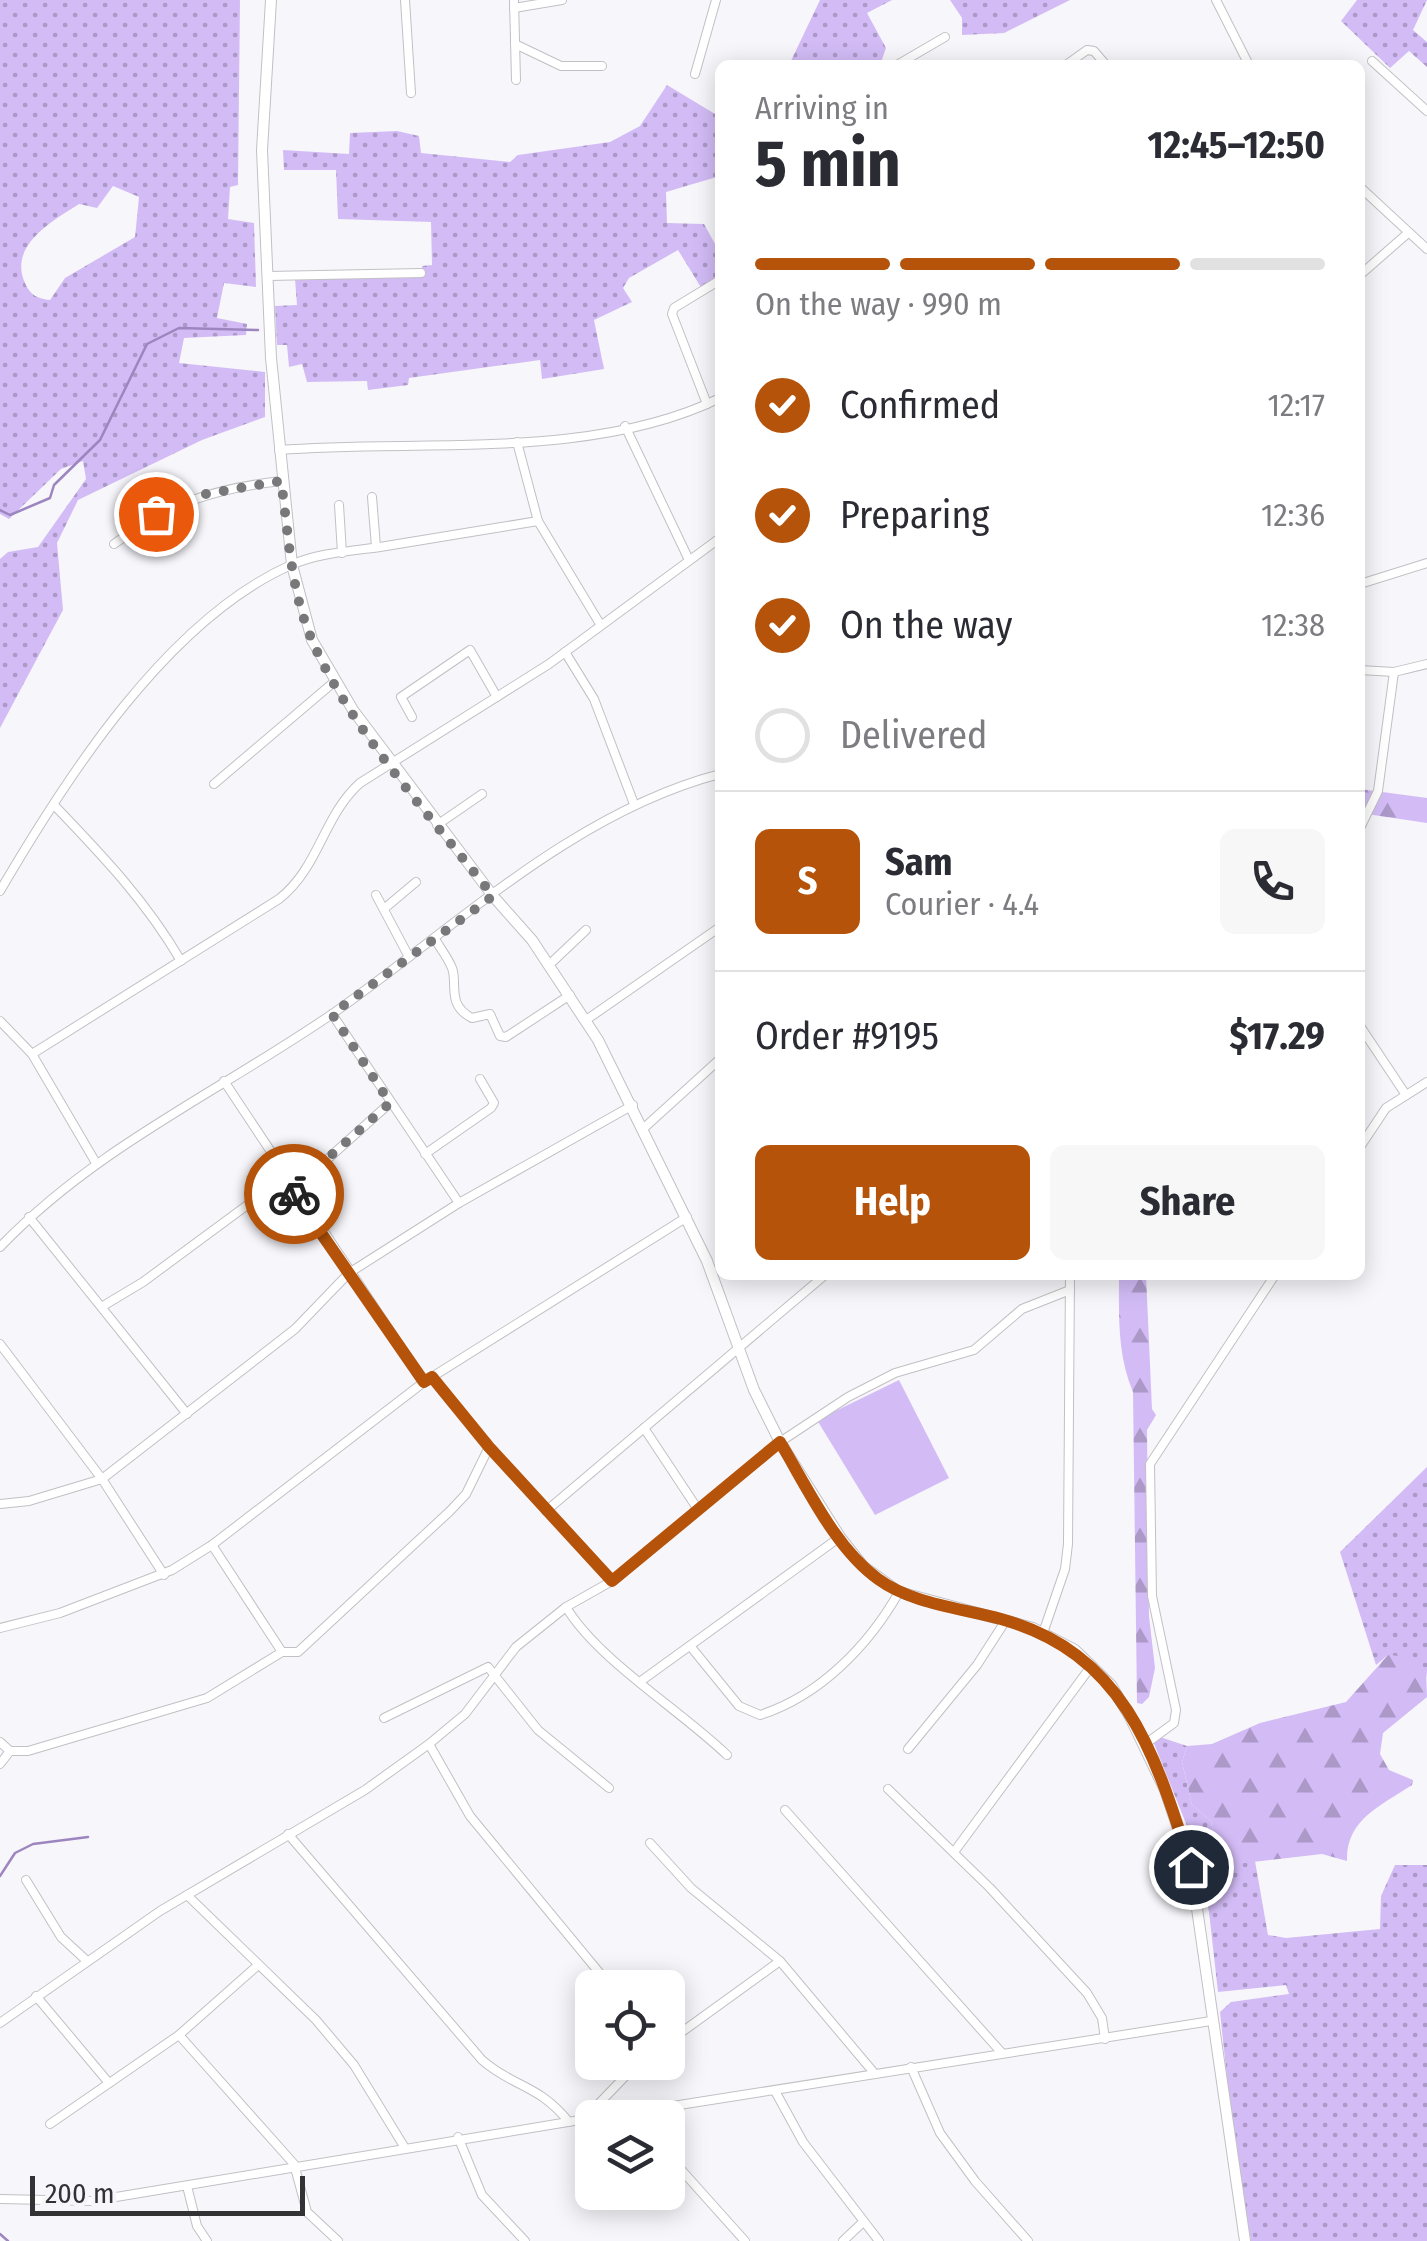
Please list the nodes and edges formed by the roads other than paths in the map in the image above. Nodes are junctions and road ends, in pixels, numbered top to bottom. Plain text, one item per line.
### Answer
1 (271, 0) edge
2 (405, 0) edge
3 (562, 0) edge
4 (716, 0) edge
5 (1216, 0) edge
6 (514, 4) edge
7 (945, 37) dead end
8 (515, 44) junction
9 (906, 60) edge
10 (1073, 60) edge
11 (1102, 60) edge
12 (1245, 60) edge
13 (1372, 61) dead end
14 (602, 66) dead end
15 (695, 74) dead end
16 (516, 80) dead end
17 (411, 94) dead end
18 (1427, 111) edge
19 (1365, 192) edge
20 (1408, 233) junction
21 (1427, 249) edge
22 (1365, 271) edge
23 (421, 273) dead end
24 (268, 276) junction
25 (715, 283) edge
26 (715, 400) edge
27 (707, 404) junction
28 (626, 426) junction
29 (517, 442) junction
30 (279, 450) junction
31 (281, 481) junction
32 (372, 497) dead end
33 (339, 505) dead end
34 (538, 522) junction
35 (715, 542) edge
36 (114, 544) dead end
37 (376, 547) junction
38 (342, 552) junction
39 (689, 560) junction
40 (1427, 563) edge
41 (292, 564) junction
42 (1365, 582) edge
43 (600, 624) junction
44 (565, 652) junction
45 (1427, 664) edge
46 (1365, 670) edge
47 (1394, 672) junction
48 (334, 682) junction
49 (497, 697) junction
50 (412, 717) dead end
51 (392, 766) junction
52 (715, 775) edge
53 (214, 784) dead end
54 (482, 794) dead end
55 (634, 804) junction
56 (54, 805) junction
57 (1365, 818) edge
58 (437, 825) junction
59 (0, 867) edge
60 (10, 873) junction
61 (416, 882) dead end
62 (0, 891) edge
63 (376, 895) dead end
64 (493, 896) junction
65 (385, 908) junction
66 (586, 930) dead end
67 (715, 930) edge
68 (435, 939) junction
69 (410, 957) junction
70 (181, 961) junction
71 (549, 964) junction
72 (570, 996) junction
73 (332, 1014) junction
74 (586, 1020) junction
75 (0, 1022) edge
76 (1365, 1034) edge
77 (32, 1054) junction
78 (715, 1064) edge
79 (480, 1079) dead end
80 (224, 1082) junction
81 (1427, 1082) edge
82 (1406, 1095) junction
83 (390, 1103) junction
84 (633, 1105) junction
85 (645, 1127) junction
86 (1365, 1140) edge
87 (425, 1154) junction
88 (96, 1163) junction
89 (284, 1178) junction
90 (292, 1190) junction
91 (459, 1203) junction
92 (29, 1217) junction
93 (687, 1217) junction
94 (0, 1247) edge
95 (349, 1274) junction
96 (819, 1280) edge
97 (1070, 1280) edge
98 (1271, 1280) edge
99 (1070, 1290) junction
100 (103, 1306) junction
101 (0, 1344) edge
102 (738, 1351) junction
103 (428, 1380) junction
104 (187, 1414) junction
105 (644, 1428) junction
106 (780, 1442) junction
107 (489, 1447) junction
108 (102, 1479) junction
109 (0, 1504) edge
110 (697, 1508) junction
111 (546, 1510) junction
112 (840, 1537) junction
113 (212, 1545) junction
114 (164, 1574) junction
115 (612, 1581) junction
116 (899, 1592) junction
117 (566, 1607) junction
118 (1006, 1620) junction
119 (1, 1630) edge
120 (1044, 1633) junction
121 (691, 1646) junction
122 (282, 1652) junction
123 (1092, 1665) junction
124 (495, 1672) junction
125 (642, 1681) junction
126 (384, 1718) dead end
127 (0, 1742) edge
128 (429, 1744) junction
129 (1144, 1744) junction
130 (908, 1749) dead end
131 (10, 1750) junction
132 (727, 1755) dead end
133 (0, 1764) edge
134 (609, 1788) dead end
135 (888, 1789) dead end
136 (786, 1810) dead end
137 (288, 1834) junction
138 (650, 1843) dead end
139 (954, 1852) junction
140 (26, 1880) dead end
141 (187, 1894) junction
142 (88, 1960) junction
143 (780, 1961) junction
144 (256, 1966) junction
145 (597, 1970) edge
146 (36, 1996) junction
147 (1210, 2020) junction
148 (0, 2023) edge
149 (685, 2030) edge
150 (179, 2035) junction
151 (1105, 2039) junction
152 (1001, 2052) junction
153 (912, 2067) junction
154 (875, 2074) junction
155 (624, 2080) edge
156 (109, 2083) junction
157 (776, 2091) junction
158 (606, 2100) edge
159 (685, 2107) edge
160 (575, 2121) edge
161 (569, 2122) junction
162 (50, 2124) dead end
163 (458, 2137) junction
164 (405, 2148) junction
165 (294, 2164) junction
166 (685, 2174) edge
167 (187, 2186) junction
168 (0, 2198) edge
169 (862, 2223) junction
170 (206, 2241) edge
171 (338, 2241) edge
172 (525, 2241) edge
173 (745, 2241) edge
174 (843, 2241) edge
175 (879, 2241) edge
176 (1028, 2241) edge
177 (1245, 2241) edge

1 - 24 street
2 - 17 street
3 - 6 street
4 - 15 street
5 - 12 street
6 - 8 street
7 - 9 street
8 - 14 street
8 - 16 street
10 - 11 street
13 - 18 street
19 - 20 street
20 - 21 street
20 - 22 street
23 - 24 street
24 - 30 street
25 - 27 street
26 - 27 street
27 - 28 street
28 - 29 street
28 - 39 street
29 - 30 street
29 - 34 street
30 - 31 street
31 - 36 street
31 - 41 street
32 - 37 street
33 - 38 street
34 - 37 street
34 - 43 street
35 - 39 street
37 - 38 street
38 - 41 street
39 - 43 street
40 - 42 street
41 - 48 street
41 - 56 street
43 - 44 street
44 - 49 street
44 - 55 street
45 - 47 street
46 - 47 street
47 - 57 street
48 - 51 street
48 - 53 street
49 - 50 street
49 - 51 street
51 - 58 street
51 - 70 street
52 - 55 street
54 - 58 street
55 - 64 street
56 - 60 street
56 - 70 street
58 - 64 street
59 - 60 street
60 - 62 street
61 - 65 street
63 - 65 street
64 - 68 street
64 - 71 street
65 - 69 street
66 - 71 street
67 - 74 street
68 - 69 street
68 - 72 street
69 - 73 street
70 - 77 street
71 - 72 street
72 - 74 street
73 - 80 street
73 - 83 street
74 - 84 street
75 - 77 street
76 - 82 street
77 - 88 street
78 - 85 street
79 - 87 street
80 - 88 street
80 - 89 street
81 - 82 street
82 - 86 street
83 - 87 street
83 - 90 street
84 - 85 street
84 - 91 street
85 - 93 street
87 - 91 street
88 - 92 street
89 - 90 street
89 - 100 street
90 - 95 street
91 - 95 street
92 - 94 street
92 - 100 street
93 - 102 street
93 - 103 street
95 - 103 street
95 - 104 street
96 - 102 street
97 - 99 street
98 - 129 street
99 - 106 street
99 - 120 street
100 - 104 street
101 - 108 street
102 - 105 street
102 - 106 street
103 - 107 street
103 - 113 street
104 - 108 street
105 - 110 street
105 - 111 street
106 - 110 street
106 - 112 street
107 - 111 street
107 - 122 street
108 - 109 street
108 - 114 street
110 - 115 street
111 - 115 street
112 - 116 street
112 - 121 street
113 - 114 street
113 - 122 street
114 - 119 street
115 - 117 street
116 - 118 street
116 - 121 street
117 - 124 street
117 - 125 street
118 - 120 street
118 - 130 street
120 - 123 street
121 - 125 street
122 - 131 street
123 - 129 street
123 - 139 street
124 - 126 street
124 - 128 street
124 - 134 street
125 - 132 street
127 - 131 street
128 - 137 street
128 - 145 street
129 - 147 street
131 - 133 street
135 - 139 street
136 - 152 street
137 - 141 street
137 - 161 street
138 - 143 street
139 - 151 street
140 - 142 street
141 - 142 street
141 - 144 street
142 - 146 street
143 - 149 street
143 - 154 street
144 - 150 street
144 - 164 street
146 - 148 street
146 - 156 street
147 - 151 street
147 - 177 street
150 - 156 street
150 - 165 street
151 - 152 street
152 - 153 street
153 - 154 street
153 - 176 street
154 - 157 street
155 - 158 street
156 - 162 street
157 - 159 street
157 - 169 street
160 - 161 street
161 - 163 street
163 - 164 street
163 - 172 street
164 - 165 street
165 - 167 street
165 - 171 street
166 - 173 street
167 - 168 street
167 - 170 street
169 - 174 street
169 - 175 street

